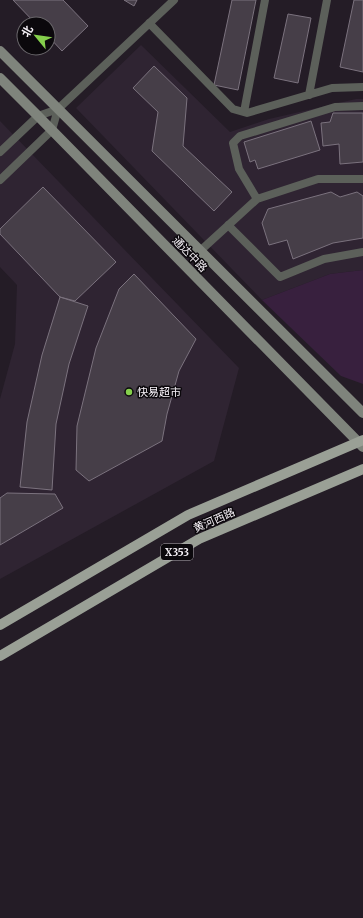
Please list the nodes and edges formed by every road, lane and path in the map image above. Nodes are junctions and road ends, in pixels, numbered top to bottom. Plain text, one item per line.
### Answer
1 (174, 0) edge
2 (265, 0) edge
3 (327, 0) edge
4 (149, 23) junction
5 (0, 51) edge
6 (0, 78) edge
7 (363, 87) edge
8 (309, 95) junction
9 (363, 106) edge
10 (58, 110) junction
11 (244, 112) junction
12 (38, 116) junction
13 (52, 130) junction
14 (0, 152) edge
15 (363, 179) edge
16 (0, 180) edge
17 (258, 199) junction
18 (228, 225) junction
19 (200, 251) junction
20 (363, 252) edge
21 (363, 413) edge
22 (361, 443) edge
23 (363, 469) edge
24 (0, 625) edge
25 (0, 656) edge

1 - 4 lane
2 - 11 lane
3 - 8 lane
4 - 10 lane
4 - 11 lane
5 - 10 street, 通达中路
6 - 12 street, 通达中路
7 - 8 lane
8 - 11 lane
9 - 17 lane
10 - 12 lane
10 - 13 lane
10 - 19 street, 通达中路
12 - 13 street, 通达中路
12 - 14 lane
13 - 16 lane
13 - 22 street, 通达中路
15 - 17 lane
17 - 18 lane
18 - 19 lane
18 - 20 lane
19 - 21 street, 通达中路
22 - 24 main road, 黄河西路 / X353
23 - 25 main road, 黄河西路 / X353

